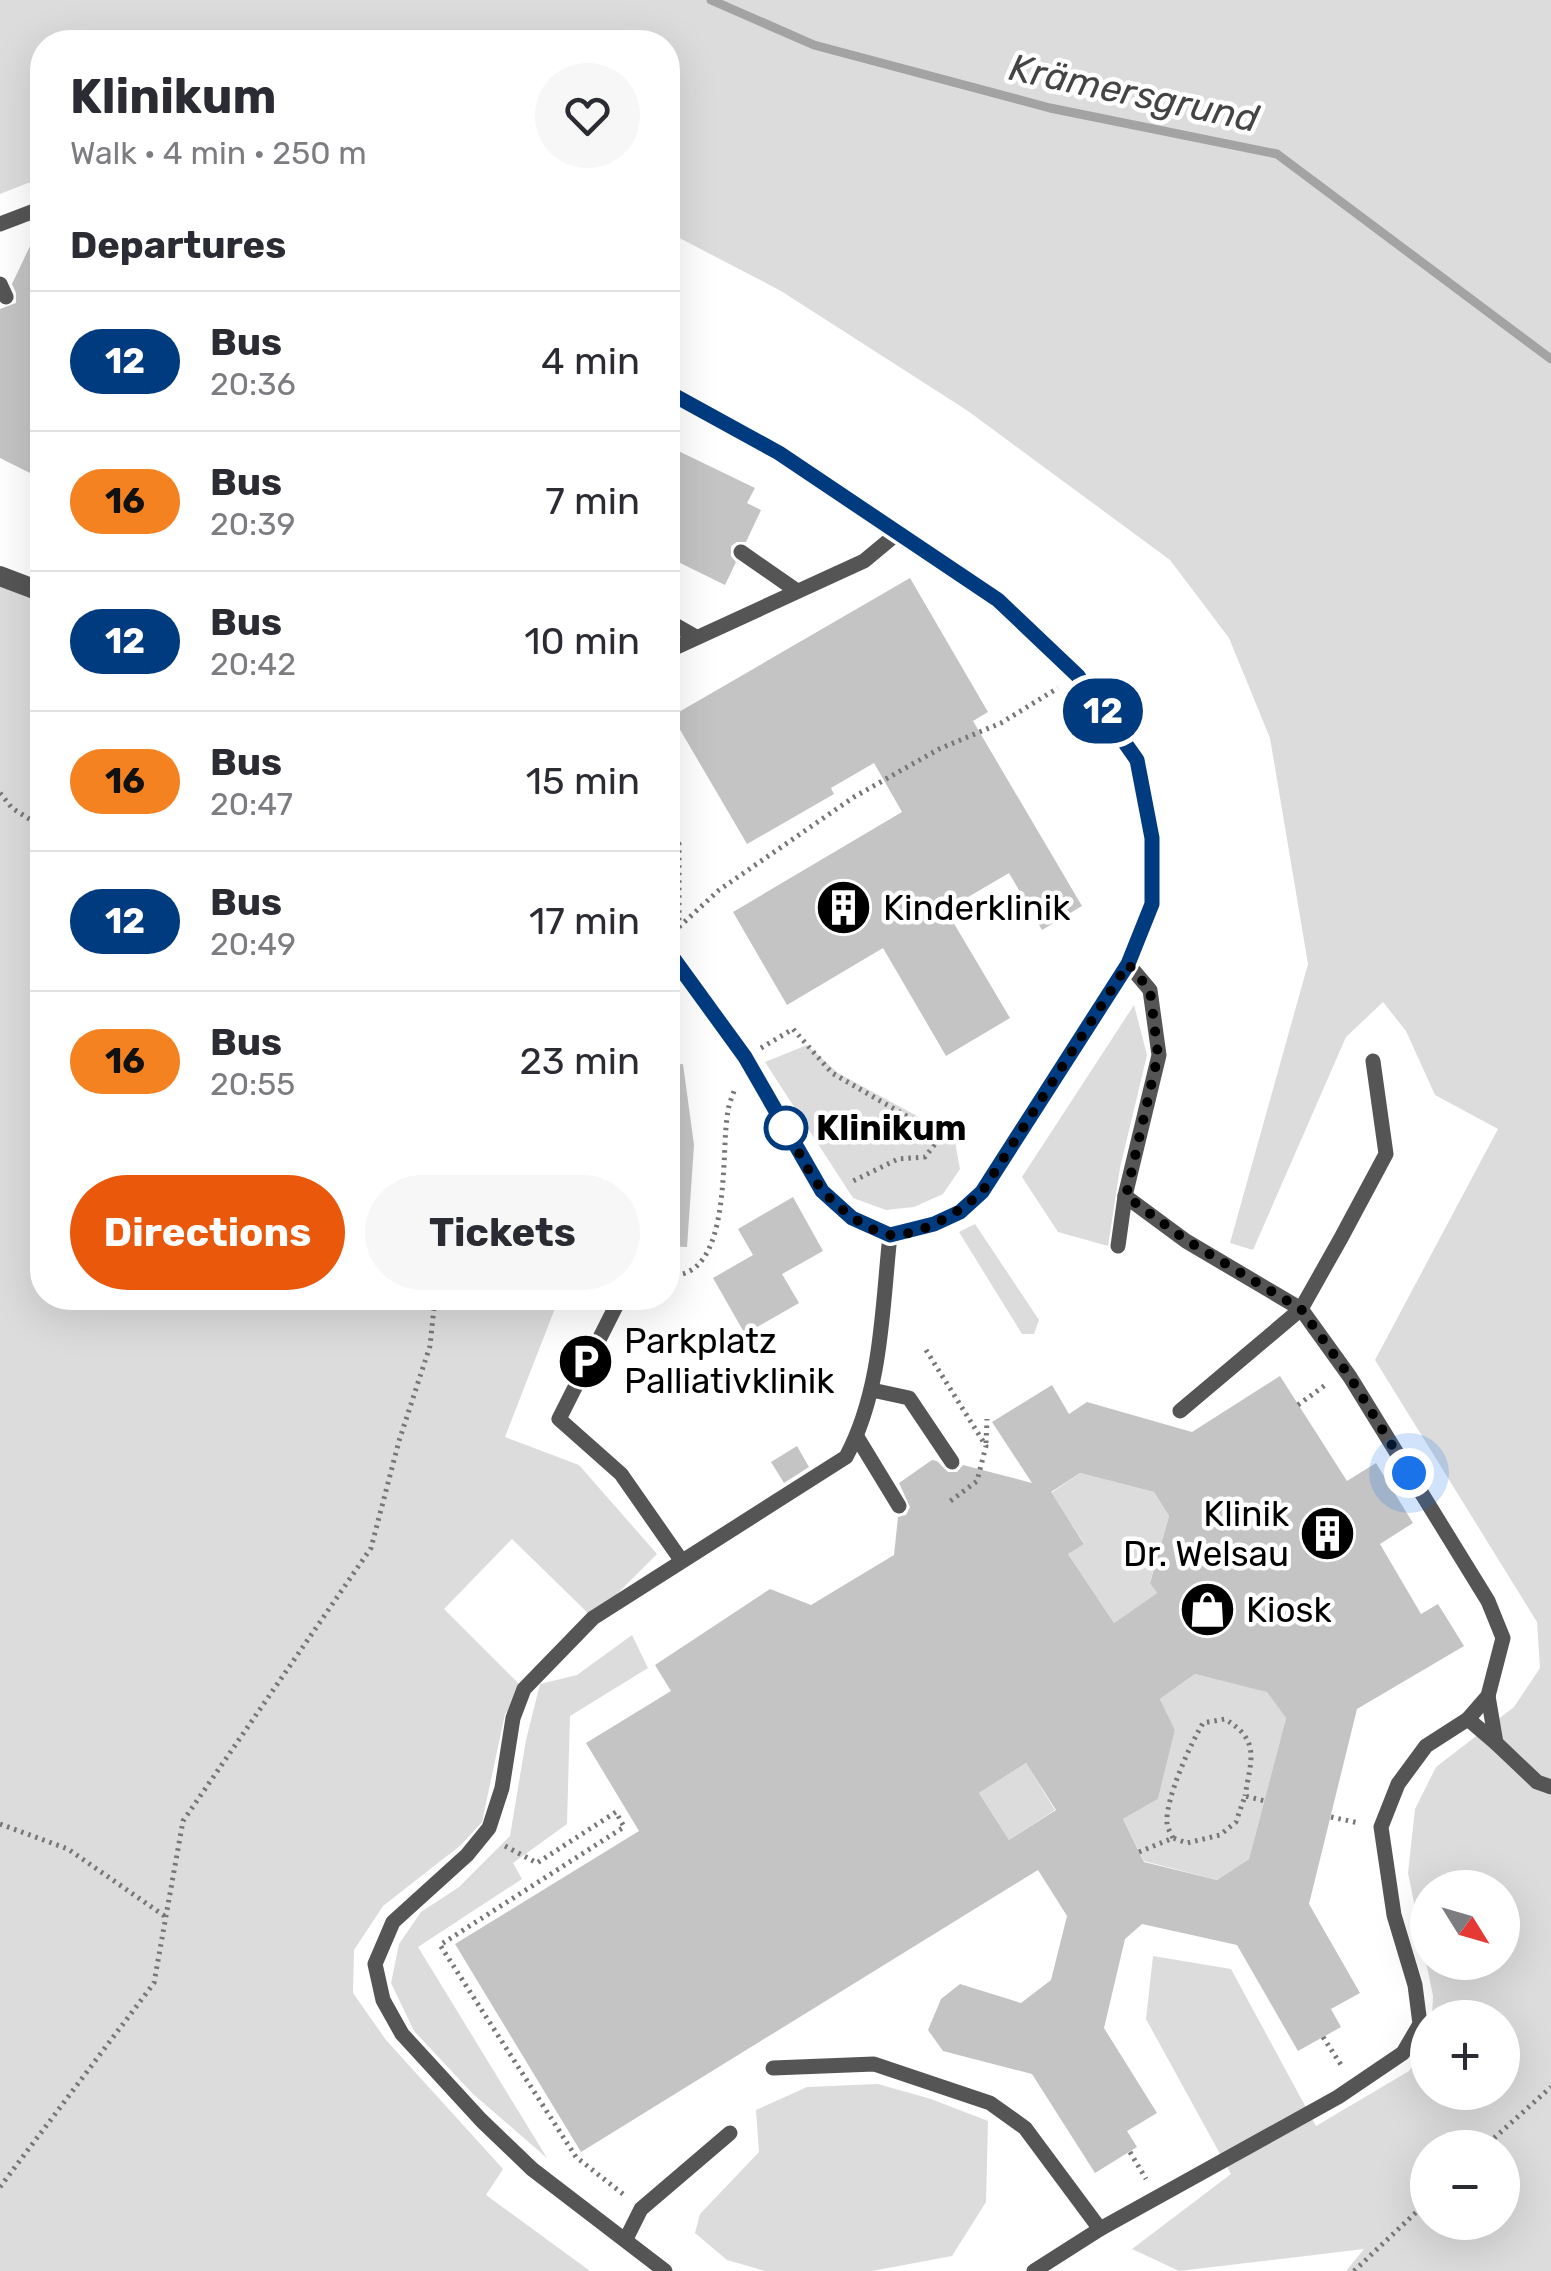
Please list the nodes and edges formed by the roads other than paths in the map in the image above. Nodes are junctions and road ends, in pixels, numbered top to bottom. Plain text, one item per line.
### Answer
1 (30, 213) edge
2 (0, 224) edge
3 (680, 399) edge
4 (898, 532) junction
5 (741, 552) dead end
6 (0, 576) edge
7 (30, 587) edge
8 (796, 591) junction
9 (680, 628) edge
10 (696, 638) junction
11 (680, 645) edge
12 (680, 959) edge
13 (1128, 964) junction
14 (742, 1053) joint
15 (1373, 1061) dead end
16 (1126, 1196) junction
17 (890, 1235) junction
18 (1118, 1246) dead end
19 (1301, 1309) junction
20 (614, 1310) edge
21 (872, 1390) junction
22 (1180, 1411) dead end
23 (857, 1437) junction
24 (952, 1462) dead end
25 (899, 1506) dead end
26 (681, 1560) junction
27 (1488, 1696) junction
28 (1468, 1719) junction
29 (1496, 1743) junction
30 (1551, 1787) edge
31 (773, 2068) dead end
32 (730, 2132) dead end
33 (1100, 2229) junction
34 (626, 2238) junction
35 (665, 2271) edge
36 (1034, 2271) edge

1 - 2 lane
3 - 4 lane
4 - 8 lane
4 - 13 lane
5 - 8 lane
6 - 7 street
8 - 10 lane
9 - 10 lane
10 - 11 lane
12 - 14 street
13 - 16 lane
13 - 17 lane
14 - 17 lane
15 - 19 lane
16 - 18 lane
16 - 19 lane
17 - 21 lane
19 - 22 lane
19 - 27 lane
20 - 26 lane
21 - 23 lane
21 - 24 lane
23 - 25 lane
23 - 26 lane
26 - 34 lane
27 - 28 lane
27 - 29 lane
28 - 29 lane
28 - 33 lane
29 - 30 lane
31 - 33 lane
32 - 34 lane
33 - 36 lane
34 - 35 lane

